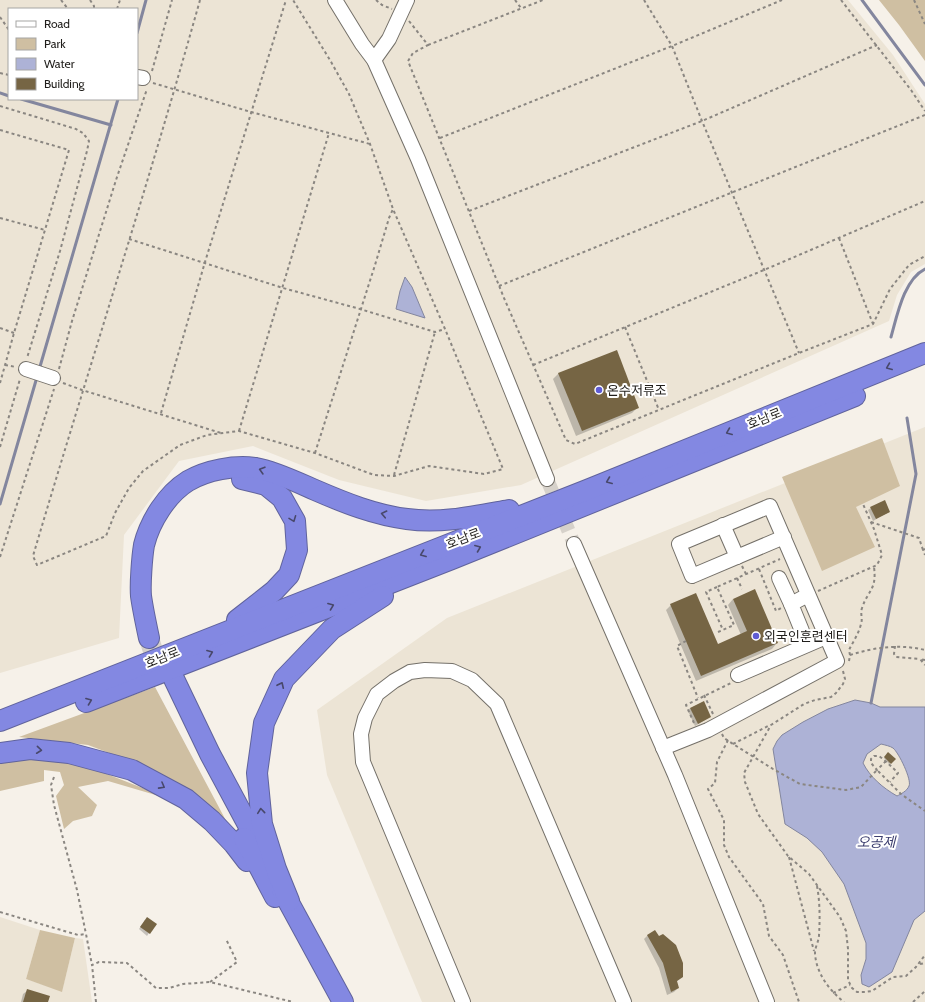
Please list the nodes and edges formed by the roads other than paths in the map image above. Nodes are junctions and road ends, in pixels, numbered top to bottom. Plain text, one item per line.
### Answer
1 (336, 0) edge
2 (404, 6) edge
3 (374, 60) junction
4 (925, 353) edge
5 (925, 368) edge
6 (24, 369) road end
7 (55, 379) road end
8 (547, 480) tunnel mouth
9 (587, 490) junction
10 (723, 525) junction
11 (784, 538) junction
12 (574, 544) tunnel mouth
13 (452, 559) junction
14 (739, 561) junction
15 (779, 578) dead end
16 (808, 595) junction
17 (788, 605) junction
18 (802, 631) dead end
19 (826, 637) junction
20 (193, 644) junction
21 (738, 675) dead end
22 (169, 682) tunnel mouth
23 (0, 721) edge
24 (0, 735) edge
25 (663, 748) junction
26 (0, 753) edge
27 (285, 906) junction
28 (333, 1002) edge
29 (343, 1002) edge
30 (462, 1002) edge
31 (624, 1002) edge
32 (767, 1002) edge

1 - 3 street
2 - 3 street
3 - 8 street
4 -> 9 highway, 호남로
13 -> 5 highway, 호남로
6 - 7 street
9 -> 20 highway, 호남로
9 -> 20 highway
10 - 11 street
10 - 14 street
10 - 14 street
11 - 14 street
11 - 16 street
12 - 25 street
24 -> 13 highway, 호남로
27 -> 13 highway
15 - 17 street
16 - 17 street
16 - 19 street
17 - 18 street
19 - 21 street
19 - 25 street
20 - 23 highway, 호남로
22 - 27 highway
25 - 32 street
26 -> 27 highway
27 - 28 highway
27 - 29 highway
30 - 31 street

